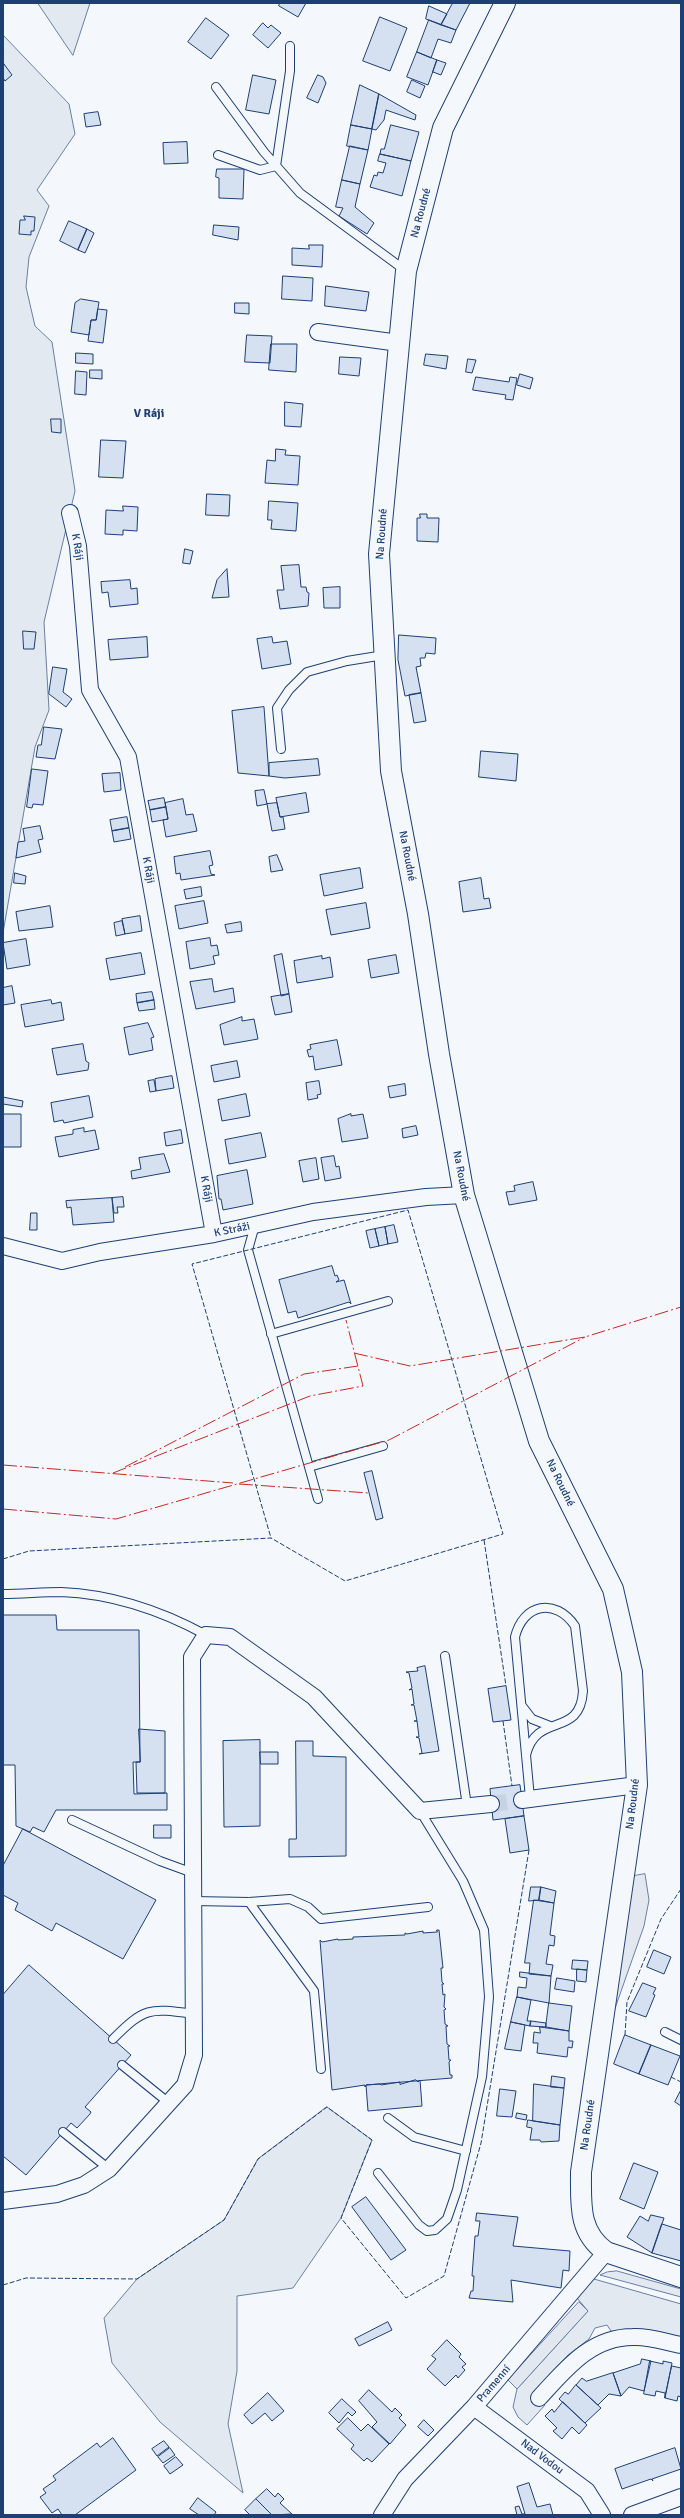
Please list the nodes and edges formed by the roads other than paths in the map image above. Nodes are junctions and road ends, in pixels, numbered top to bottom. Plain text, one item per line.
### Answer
1 (505, 3) edge
2 (290, 46) dead end
3 (216, 87) dead end
4 (218, 155) dead end
5 (276, 166) junction
6 (406, 271) junction
7 (318, 332) dead end
8 (399, 343) junction
9 (70, 513) dead end
10 (385, 655) junction
11 (281, 749) dead end
12 (464, 1195) junction
13 (255, 1225) junction
14 (214, 1234) junction
15 (3, 1246) edge
16 (388, 1301) dead end
17 (271, 1334) junction
18 (383, 1446) dead end
19 (309, 1467) junction
20 (318, 1499) dead end
21 (3, 1594) edge
22 (206, 1635) junction
23 (445, 1656) dead end
24 (521, 1702) junction
25 (551, 1726) junction
26 (526, 1754) junction
27 (637, 1785) junction
28 (526, 1799) joint
29 (491, 1804) tunnel mouth
30 (466, 1806) junction
31 (420, 1811) junction
32 (72, 1820) dead end
33 (193, 1873) junction
34 (193, 1901) junction
35 (249, 1902) junction
36 (428, 1907) dead end
37 (194, 2014) junction
38 (665, 2032) dead end
39 (113, 2039) dead end
40 (681, 2040) edge
41 (122, 2065) dead end
42 (321, 2070) dead end
43 (169, 2103) junction
44 (388, 2118) dead end
45 (63, 2132) dead end
46 (466, 2151) junction
47 (109, 2169) junction
48 (378, 2173) dead end
49 (3, 2201) edge
50 (606, 2252) junction
51 (681, 2277) edge
52 (681, 2345) edge
53 (539, 2398) dead end
54 (474, 2407) junction
55 (681, 2497) edge
56 (382, 2515) edge
57 (602, 2515) edge
58 (632, 2515) edge

1 - 6 street, Na Roudné
2 - 5 lane
3 - 5 lane
4 - 5 lane
5 - 6 lane
6 - 8 street, Na Roudné
7 - 8 street
8 - 10 street, Na Roudné
9 - 14 street, K Ráji
10 - 11 lane
10 - 12 street, Na Roudné
12 - 13 street, K Stráži
12 - 27 street, Na Roudné
13 - 14 street, K Stráži
13 - 17 lane
14 - 15 street, K Stráži
16 - 17 lane
17 - 19 lane
18 - 19 lane
19 - 20 lane
21 - 22 lane
22 - 31 street
22 - 33 street
23 - 30 lane
24 - 25 lane
24 - 25 lane
24 - 26 lane
25 - 26 lane
26 - 28 lane
27 - 28 street
27 - 50 street, Na Roudné
29 - 30 street
30 - 31 street
31 - 46 lane
32 - 33 lane
33 - 34 street
34 - 35 lane
34 - 37 street
35 - 36 lane
35 - 42 lane
37 - 39 lane
37 - 43 street
38 - 40 lane
41 - 43 lane
43 - 47 street
44 - 46 lane
45 - 47 lane
46 - 48 lane
47 - 49 street
50 - 51 street, Na Roudné
50 - 54 street, Pramenní
52 - 53 street
54 - 56 street, Pramenní
54 - 57 street, Nad Vodou
55 - 58 street

